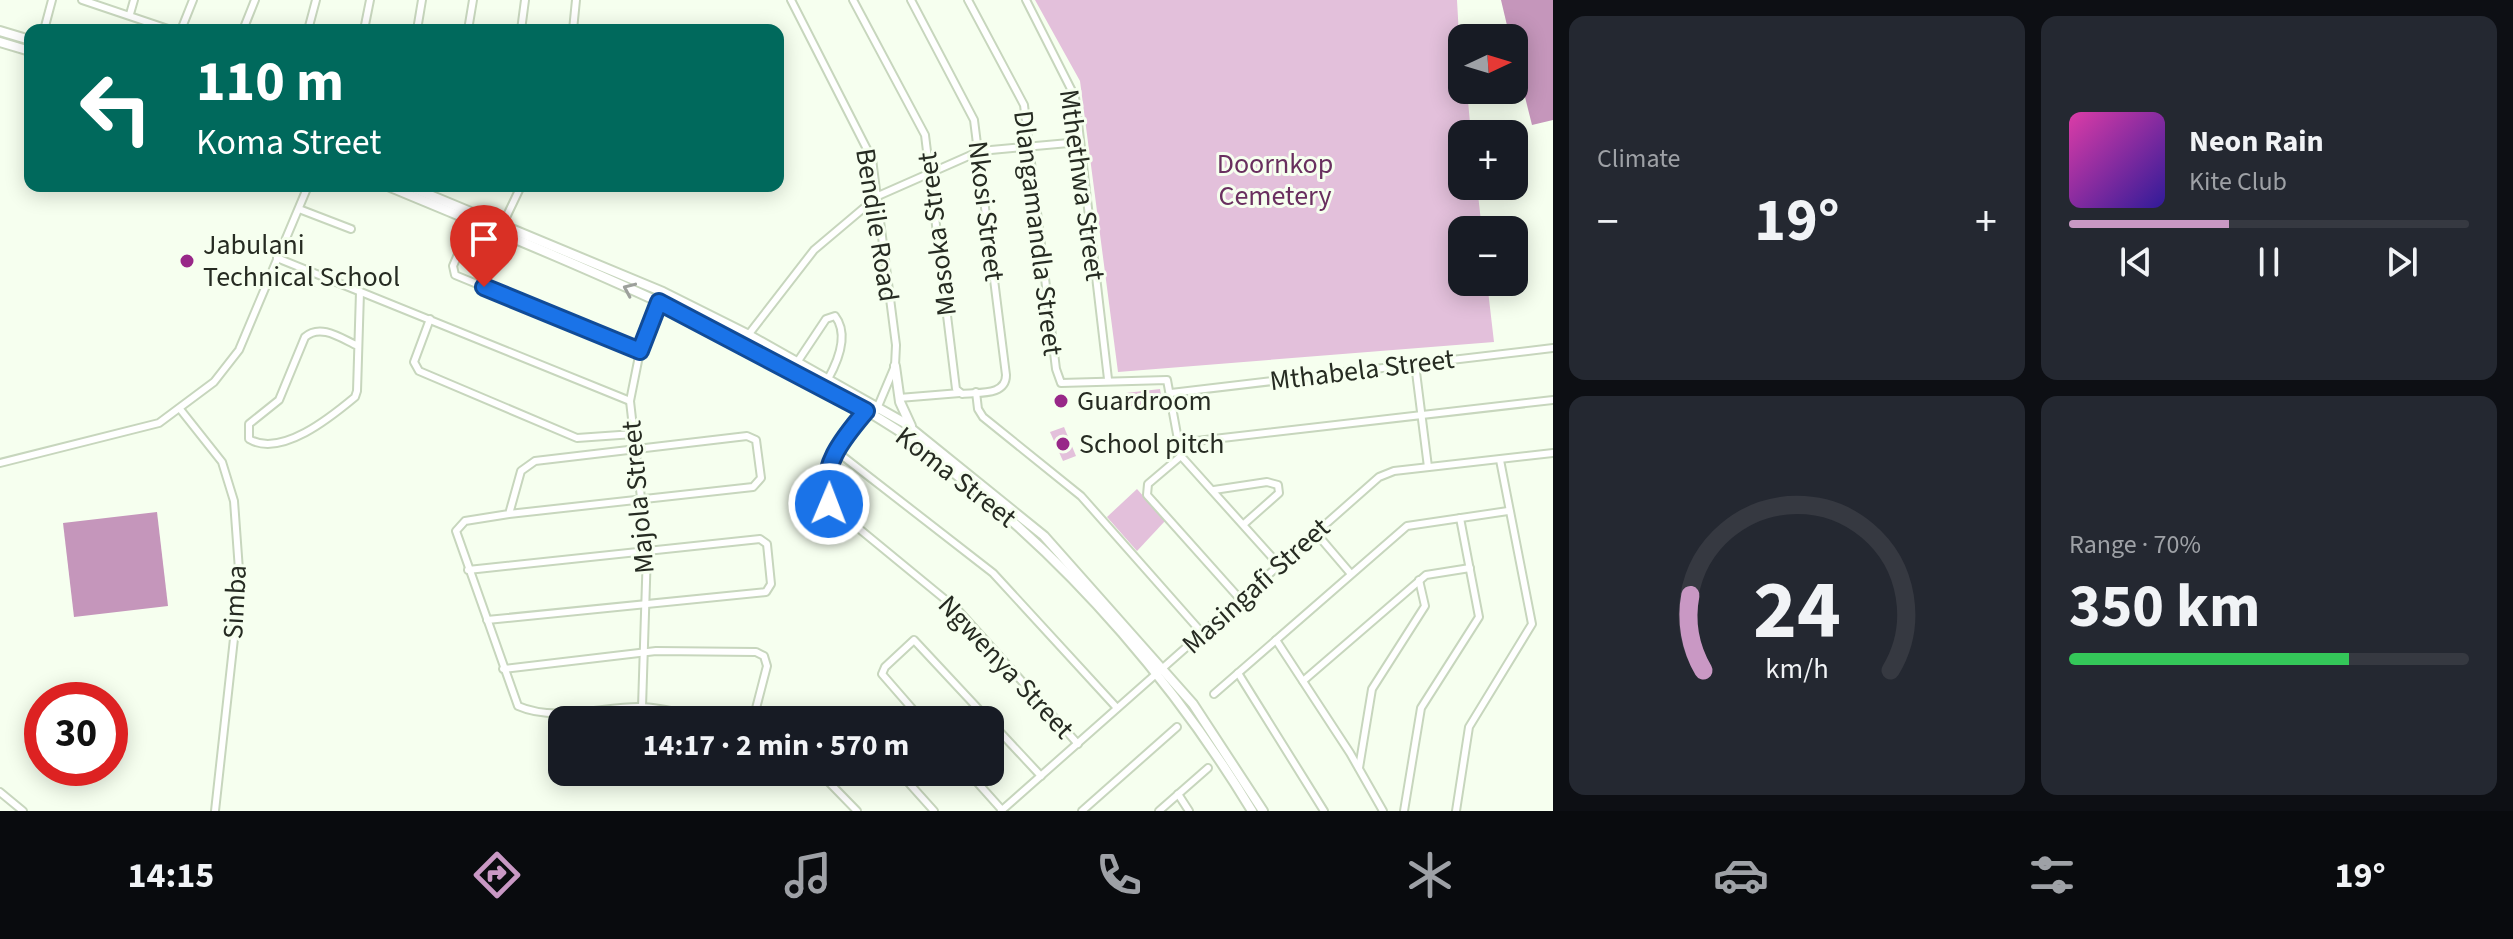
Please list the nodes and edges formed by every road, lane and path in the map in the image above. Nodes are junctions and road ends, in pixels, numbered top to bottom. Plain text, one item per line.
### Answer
1 (52, 0) edge
2 (82, 0) edge
3 (134, 0) edge
4 (193, 0) edge
5 (255, 0) edge
6 (316, 0) edge
7 (370, 0) edge
8 (422, 0) edge
9 (473, 0) edge
10 (525, 0) edge
11 (576, 0) edge
12 (791, 0) edge
13 (853, 0) edge
14 (911, 0) edge
15 (968, 0) edge
16 (1026, 0) edge
17 (130, 14) junction
18 (46, 24) edge
19 (156, 24) edge
20 (183, 24) edge
21 (245, 24) edge
22 (310, 24) edge
23 (365, 24) edge
24 (418, 24) edge
25 (469, 24) edge
26 (522, 24) edge
27 (574, 24) edge
28 (0, 31) edge
29 (24, 38) edge
30 (0, 42) edge
31 (24, 49) edge
32 (1080, 142) junction
33 (1030, 146) junction
34 (980, 151) junction
35 (931, 171) junction
36 (306, 192) edge
37 (402, 192) edge
38 (421, 192) edge
39 (518, 192) edge
40 (878, 196) junction
41 (299, 209) junction
42 (472, 221) junction
43 (351, 229) dead end
44 (501, 229) junction
45 (277, 258) junction
46 (360, 292) junction
47 (661, 297) junction
48 (430, 319) junction
49 (745, 338) junction
50 (358, 346) junction
51 (1553, 348) edge
52 (640, 351) junction
53 (1415, 364) junction
54 (794, 366) junction
55 (895, 366) junction
56 (828, 379) junction
57 (1108, 379) junction
58 (958, 391) junction
59 (976, 392) junction
60 (1171, 393) junction
61 (899, 398) junction
62 (1553, 400) edge
63 (630, 401) junction
64 (879, 406) junction
65 (180, 409) junction
66 (870, 413) junction
67 (1422, 415) junction
68 (913, 429) junction
69 (634, 434) junction
70 (1179, 443) junction
71 (635, 449) junction
72 (836, 451) junction
73 (1553, 453) edge
74 (1181, 456) junction
75 (1500, 460) junction
76 (0, 463) edge
77 (1428, 467) junction
78 (1214, 490) junction
79 (641, 500) junction
80 (1508, 511) junction
81 (509, 514) junction
82 (1460, 518) junction
83 (1244, 524) junction
84 (1316, 533) junction
85 (647, 551) junction
86 (1279, 565) junction
87 (1470, 568) junction
88 (468, 570) junction
89 (1351, 574) junction
90 (1419, 580) junction
91 (1240, 599) junction
92 (645, 601) junction
93 (487, 620) junction
94 (1203, 634) junction
95 (1276, 640) junction
96 (644, 652) junction
97 (1164, 668) junction
98 (503, 669) junction
99 (1238, 673) junction
100 (1156, 675) junction
101 (1303, 681) junction
102 (1214, 694) dead end
103 (642, 706) edge
104 (757, 706) edge
105 (910, 706) edge
106 (976, 706) edge
107 (1117, 708) junction
108 (548, 711) edge
109 (1177, 727) dead end
110 (1004, 736) edge
111 (1078, 744) junction
112 (1208, 768) dead end
113 (1359, 768) junction
114 (1041, 776) junction
115 (838, 786) edge
116 (912, 786) edge
117 (981, 786) edge
118 (0, 792) edge
119 (1178, 794) junction
120 (1002, 810) edge
121 (23, 811) edge
122 (215, 811) edge
123 (857, 811) edge
124 (934, 811) edge
125 (1082, 811) edge
126 (1159, 811) edge
127 (1189, 811) edge
128 (1252, 811) edge
129 (1263, 811) edge
130 (1324, 811) edge
131 (1383, 811) edge
132 (1404, 811) edge
133 (1456, 811) edge

1 - 18 street
2 - 17 street
3 - 17 street
4 - 20 street
5 - 21 street
6 - 22 street
7 - 23 street
8 - 24 street
9 - 25 street
10 - 26 street
11 - 27 street
12 - 40 street, Bendile Road
13 - 35 street, Masoka Street
14 - 34 street, Nkosi Street
15 - 33 street, Dlangamandla Street
16 - 32 street, Mthethwa Street
17 - 19 street
28 - 29 main road
30 - 31 main road
32 - 33 street
32 - 57 street, Mthethwa Street
33 - 34 street
33 - 57 street, Dlangamandla Street
34 - 35 street
34 - 59 street, Nkosi Street
35 - 40 street
35 - 58 street, Masoka Street
36 - 41 street
37 - 42 main road, Koma Street
38 - 44 main road, Koma Street
39 - 44 street
40 - 49 street
40 - 55 street, Bendile Road
41 - 43 street
41 - 45 street
42 - 44 main road, Koma Street
42 - 52 street
44 - 47 main road, Koma Street
45 - 46 street
45 - 65 street
46 - 48 street
46 - 50 street
47 - 49 main road, Koma Street
47 - 52 street, Majola Street
48 - 63 street
48 - 69 street
49 - 54 main road, Koma Street
50 - 50 street
51 - 53 street, Mthabela Street
52 - 63 street, Majola Street
53 - 60 street, Mthabela Street
53 - 67 street
54 - 56 main road, Koma Street
54 - 56 street
54 - 66 main road, Koma Street
55 - 61 main road
55 - 64 street, Bendile Road
56 - 64 main road, Koma Street
57 - 60 street
58 - 59 street, Nkosi Street
58 - 61 street, Nkosi Street
59 - 94 street
60 - 70 street
61 - 68 main road
62 - 67 street
63 - 69 street, Majola Street
64 - 66 street, Bendile Road
64 - 68 main road, Koma Street
65 - 76 street
65 - 122 street, Simba
66 - 72 street, Ngwenya Street
66 - 100 main road, Koma Street
67 - 70 street
67 - 77 street
68 - 97 main road, Koma Street
69 - 71 street, Majola Street
70 - 74 street
71 - 79 street, Majola Street
71 - 79 street
71 - 81 street
72 - 107 street
72 - 111 street, Ngwenya Street
73 - 75 street, Masingafi Street
74 - 78 street
74 - 91 street
75 - 77 street, Masingafi Street
75 - 80 street
77 - 84 street, Masingafi Street
78 - 83 street
78 - 83 street
79 - 81 street
79 - 85 street, Majola Street
80 - 82 street
80 - 133 street
81 - 88 street
82 - 87 street
82 - 89 street
83 - 86 street
84 - 86 street, Masingafi Street
84 - 89 street
85 - 88 street
85 - 92 street, Majola Street
85 - 92 street
86 - 91 street, Masingafi Street
87 - 90 street
87 - 132 street
88 - 93 street
89 - 95 street
90 - 101 street
90 - 113 street
91 - 94 street, Masingafi Street
92 - 93 street
92 - 96 street, Majola Street
93 - 98 street
94 - 97 street, Masingafi Street
95 - 99 street
95 - 101 street
96 - 98 street
96 - 103 street, Majola Street
96 - 104 street
97 - 100 street, Masingafi Street
97 - 129 main road, Koma Street
98 - 108 street
99 - 102 street
99 - 130 street
100 - 107 street, Masingafi Street
100 - 128 main road, Koma Street
101 - 113 street
105 - 106 street
107 - 111 street, Masingafi Street
109 - 125 street
110 - 114 street
111 - 114 street, Masingafi Street
112 - 119 street
113 - 131 street
114 - 120 street, Masingafi Street
115 - 123 street
116 - 124 street
117 - 120 street
118 - 121 street
119 - 126 street
119 - 127 street

